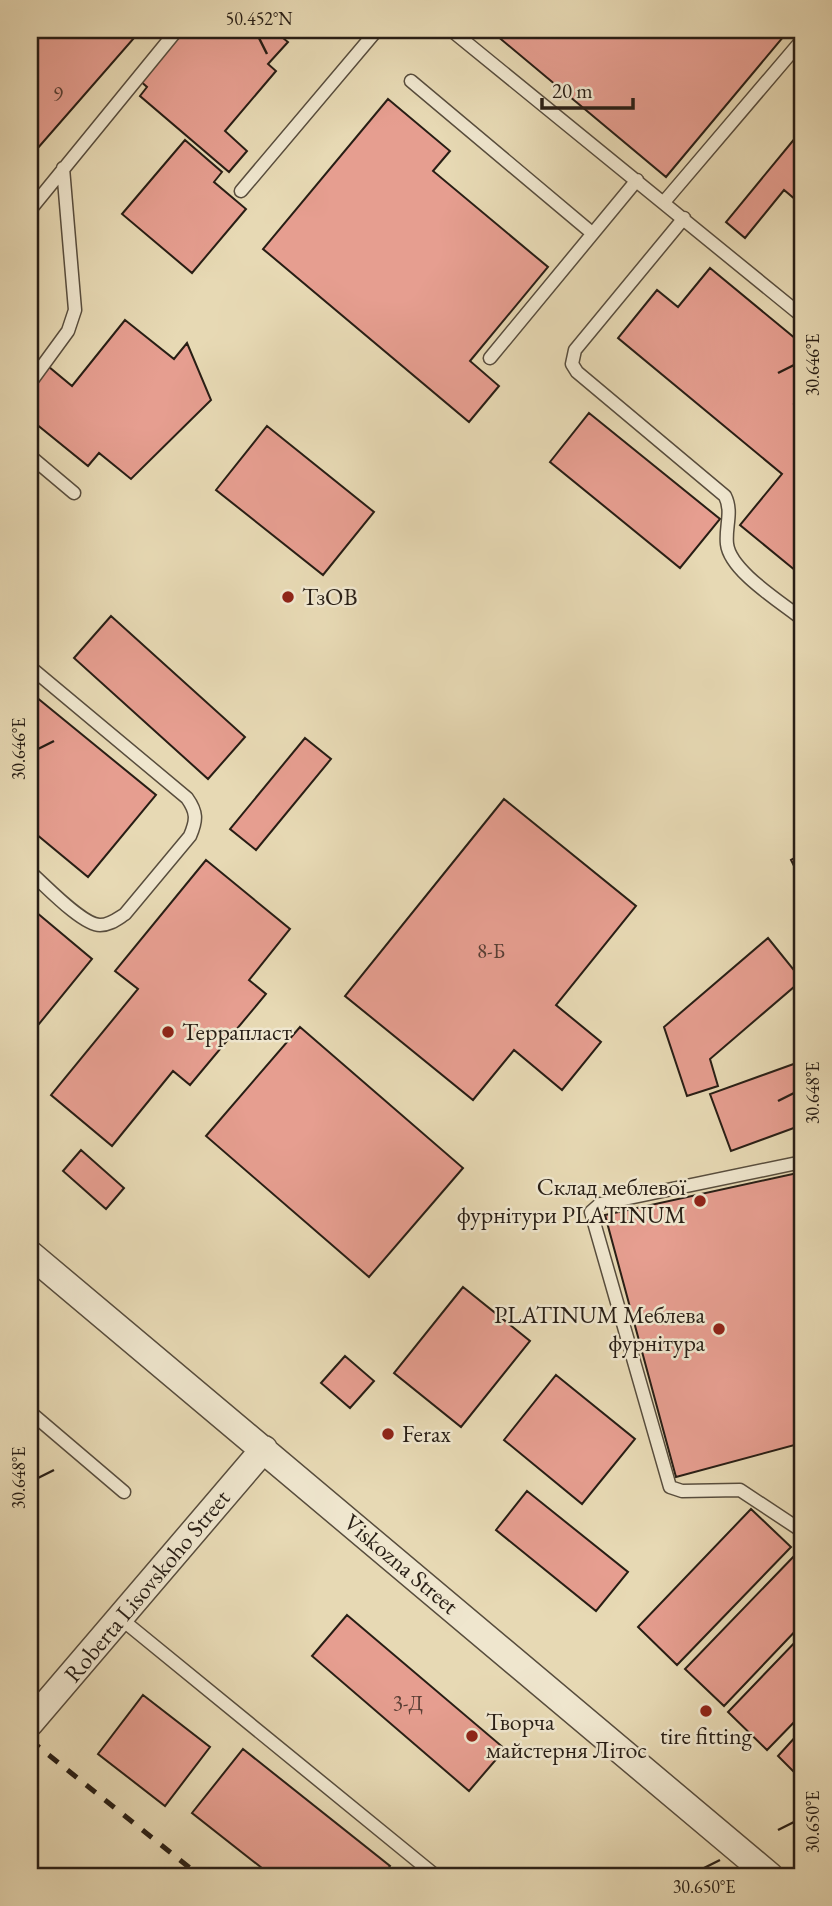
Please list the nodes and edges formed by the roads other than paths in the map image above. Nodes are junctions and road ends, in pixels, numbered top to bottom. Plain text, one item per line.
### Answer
1 (177, 30) edge
2 (377, 30) edge
3 (451, 30) edge
4 (802, 40) edge
5 (411, 81) dead end
6 (63, 168) junction
7 (637, 180) junction
8 (241, 191) dead end
9 (664, 202) junction
10 (30, 209) edge
11 (684, 218) junction
12 (592, 233) junction
13 (802, 316) edge
14 (490, 358) dead end
15 (30, 383) edge
16 (30, 456) edge
17 (74, 493) dead end
18 (802, 619) edge
19 (30, 667) edge
20 (30, 872) edge
21 (802, 1162) edge
22 (30, 1254) edge
23 (30, 1412) edge
24 (264, 1449) junction
25 (124, 1492) dead end
26 (802, 1531) edge
27 (120, 1618) junction
28 (30, 1724) edge
29 (436, 1876) edge
30 (770, 1876) edge

1 - 6 lane
2 - 8 lane
3 - 7 lane
4 - 9 lane
5 - 12 lane
6 - 10 lane
6 - 15 lane
7 - 9 lane
7 - 12 lane
9 - 11 lane
11 - 13 lane
11 - 18 lane
12 - 14 lane
16 - 17 lane
19 - 20 lane
21 - 26 lane
22 - 24 street, Viskozna Street
23 - 25 lane
24 - 27 street, Roberta Lisovskoho Street
24 - 30 street, Viskozna Street
27 - 28 street, Roberta Lisovskoho Street
27 - 29 lane

